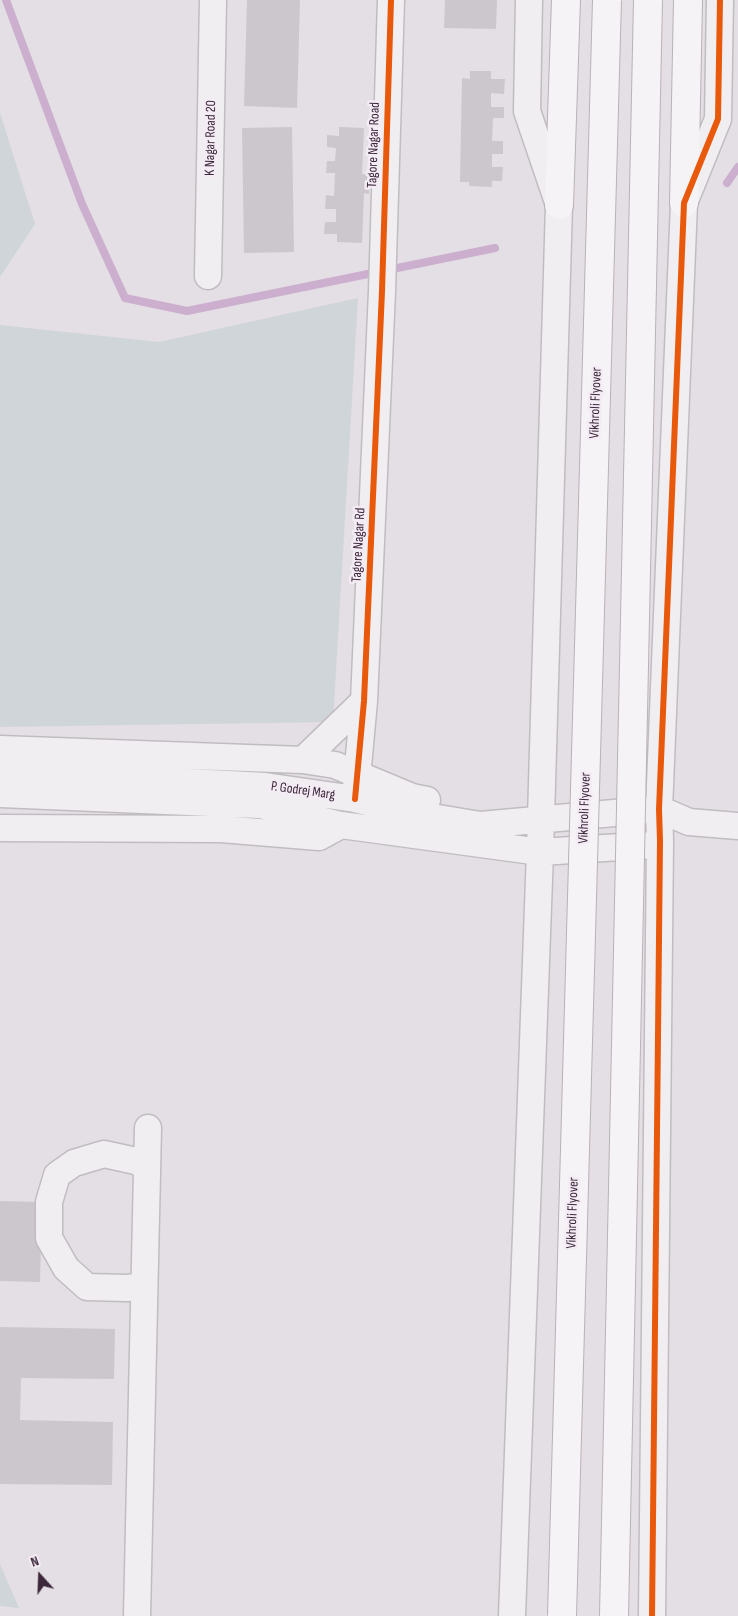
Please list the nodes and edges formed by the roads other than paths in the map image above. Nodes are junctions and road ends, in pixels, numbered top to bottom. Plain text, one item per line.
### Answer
1 (213, 0) edge
2 (391, 0) edge
3 (529, 0) edge
4 (566, 0) edge
5 (607, 0) edge
6 (648, 0) edge
7 (688, 0) edge
8 (720, 0) edge
9 (684, 203) junction
10 (559, 205) junction
11 (208, 276) dead end
12 (382, 291) joint
13 (364, 701) junction
14 (0, 749) edge
15 (303, 760) junction
16 (0, 772) edge
17 (357, 787) junction
18 (0, 794) edge
19 (262, 795) junction
20 (659, 809) junction
21 (540, 814) junction
22 (690, 822) junction
23 (341, 825) junction
24 (738, 826) edge
25 (0, 828) edge
26 (660, 841) junction
27 (540, 852) junction
28 (148, 1128) dead end
29 (147, 1168) junction
30 (144, 1286) junction
31 (137, 1616) edge
32 (512, 1616) edge
33 (562, 1616) edge
34 (614, 1616) edge
35 (652, 1616) edge

1 - 11 street, K Nagar Road 20
2 - 12 street, Tagore Nagar Road
3 - 10 street
4 - 10 highway
5 - 33 highway, Vikhroli Flyover, bridge
6 - 34 highway, bridge
7 - 9 highway
8 - 9 street
9 - 20 street
10 - 21 street
12 - 13 street, Tagore Nagar Rd
13 - 15 street
13 - 17 street, Tagore Nagar Rd
14 - 15 street
15 - 17 street
16 - 19 street, P. Godrej Marg
17 - 19 street, P. Godrej Marg
17 - 21 street, P. Godrej Marg
18 - 19 street
19 - 23 street
20 - 21 street, P. Godrej Marg
20 - 22 street, P. Godrej Marg
20 - 26 street
21 - 27 street
22 - 24 street, P. Godrej Marg
22 - 26 street
23 - 25 street
23 - 27 street
26 - 27 street
26 - 35 street
27 - 32 street
28 - 29 street
29 - 30 street
29 - 30 street
30 - 31 street

